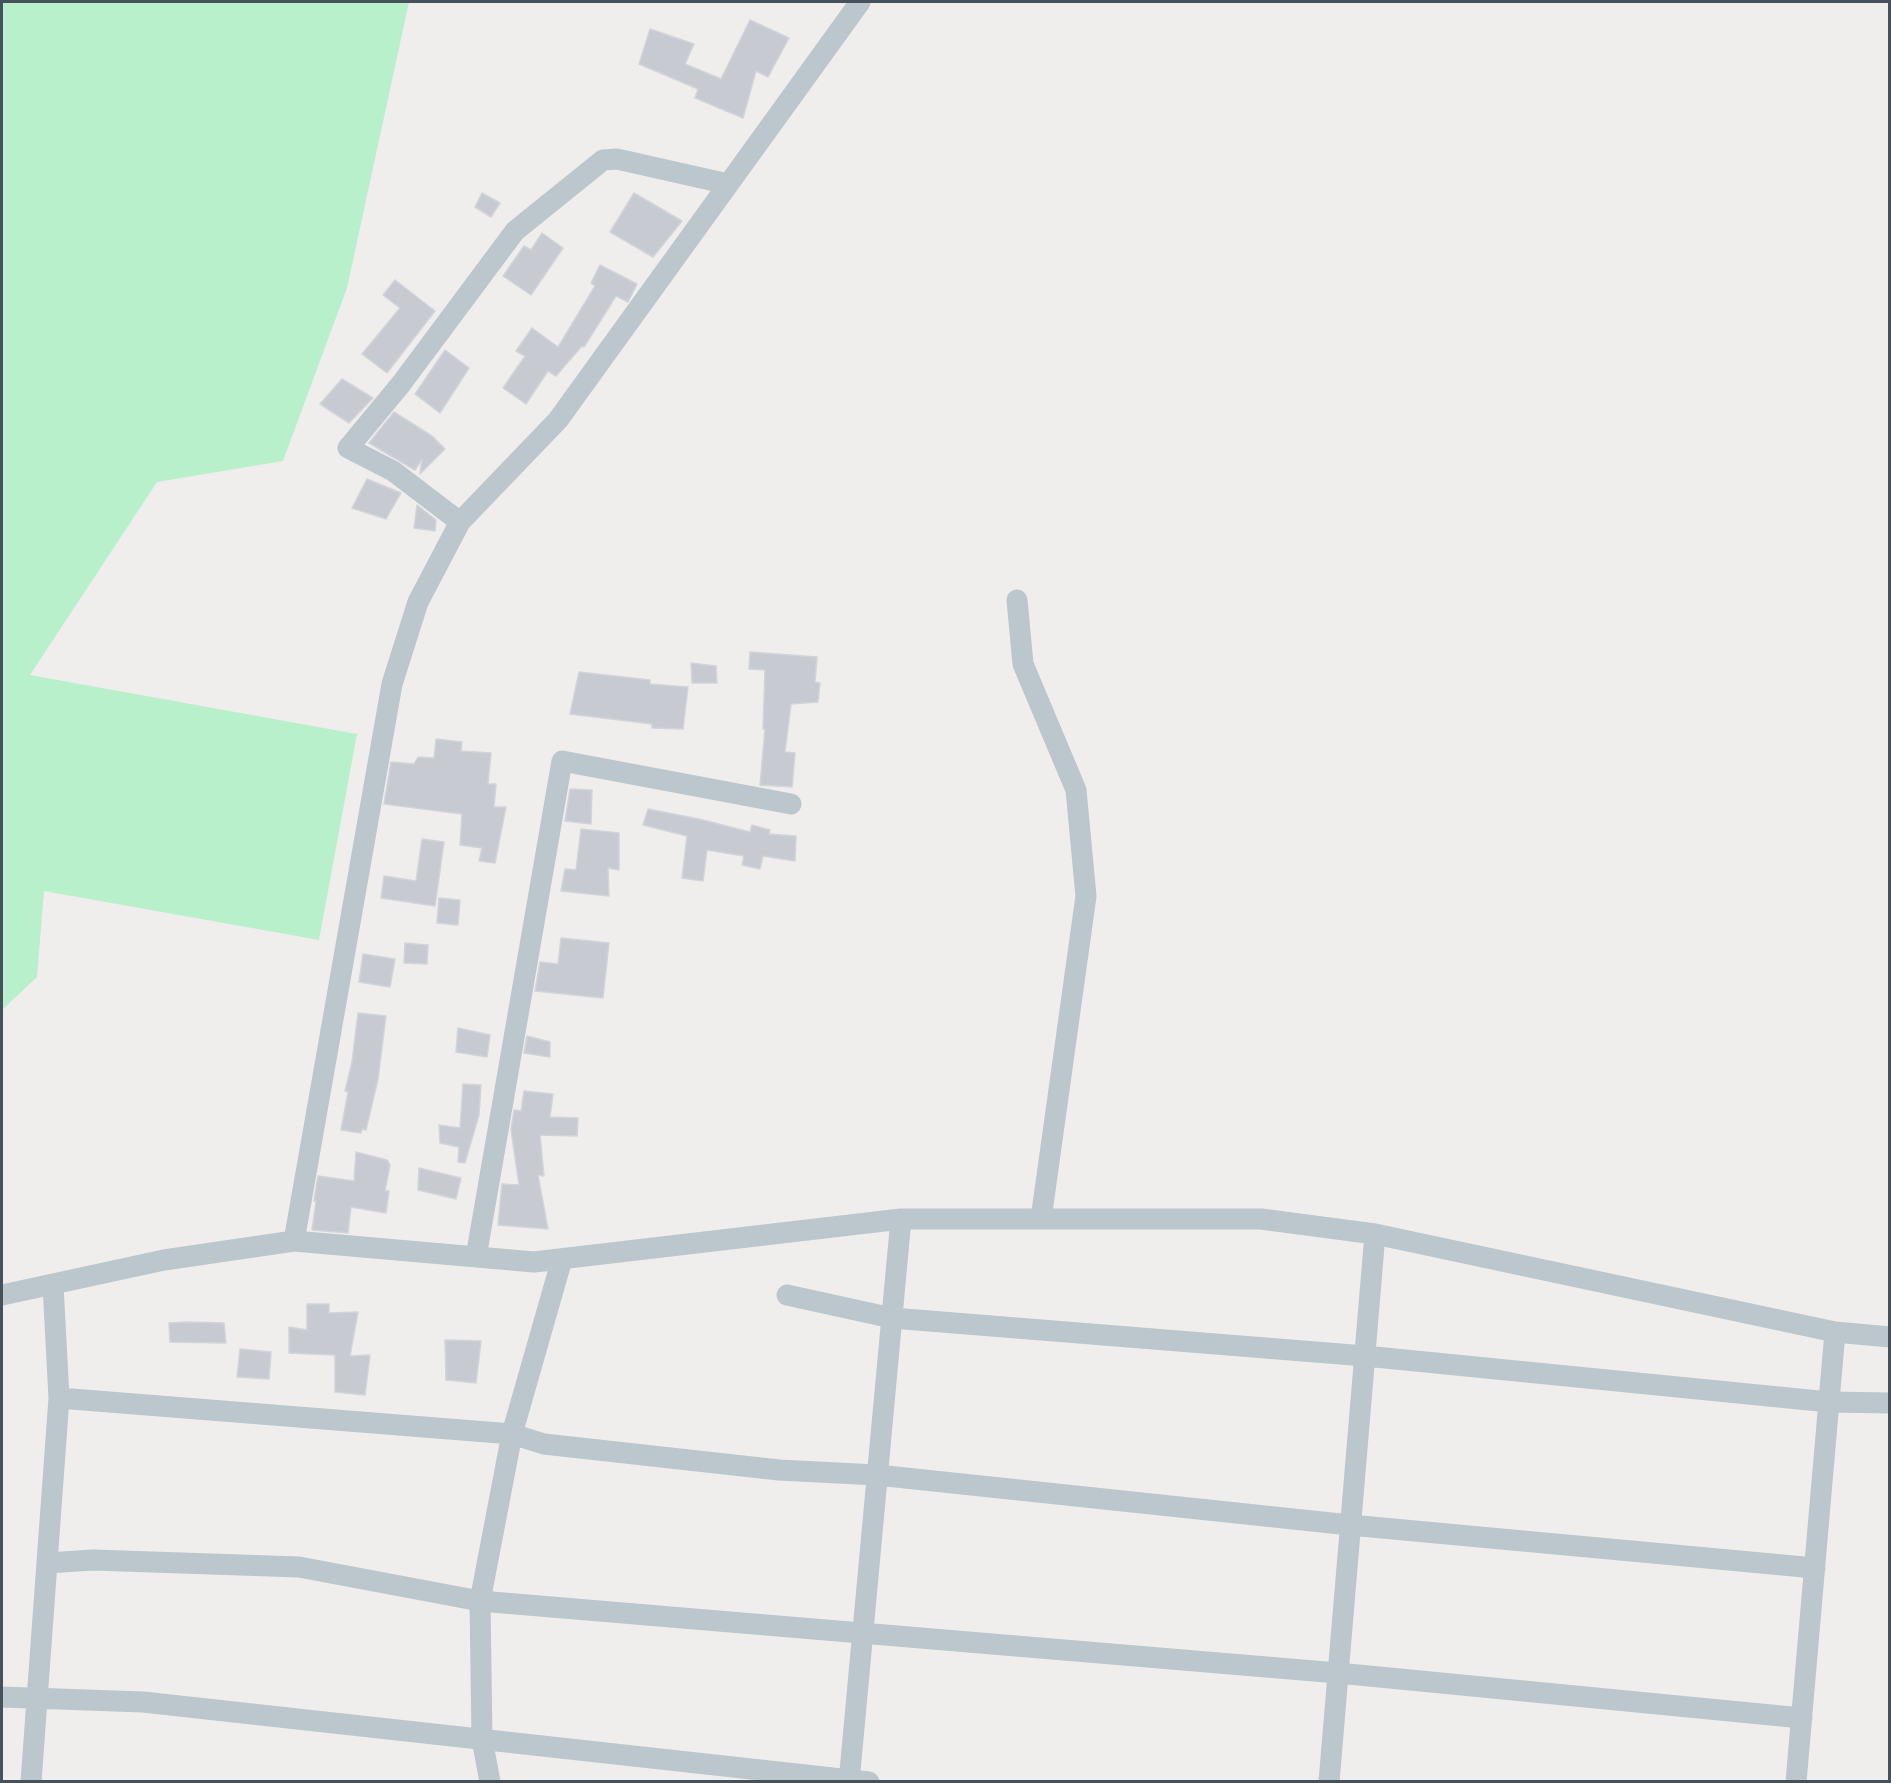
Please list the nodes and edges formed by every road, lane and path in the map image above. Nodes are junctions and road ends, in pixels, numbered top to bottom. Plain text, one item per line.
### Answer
1 (860, 2) edge
2 (728, 184) junction
3 (460, 522) junction
4 (1017, 600) dead end
5 (791, 804) dead end
6 (901, 1219) junction
7 (1041, 1219) junction
8 (1375, 1234) junction
9 (294, 1241) junction
10 (476, 1257) junction
11 (562, 1259) junction
12 (53, 1285) junction
13 (2, 1295) edge
14 (787, 1295) dead end
15 (892, 1318) junction
16 (1835, 1332) junction
17 (1890, 1337) edge
18 (1365, 1356) junction
19 (59, 1398) junction
20 (1829, 1402) junction
21 (1890, 1403) edge
22 (512, 1434) junction
23 (877, 1475) junction
24 (1350, 1525) junction
25 (47, 1563) junction
26 (1815, 1568) junction
27 (480, 1601) junction
28 (863, 1632) junction
29 (1338, 1673) junction
30 (2, 1697) edge
31 (38, 1698) junction
32 (1802, 1718) junction
33 (482, 1739) junction
34 (855, 1781) edge
35 (31, 1782) edge
36 (490, 1782) edge
37 (1329, 1782) edge
38 (1796, 1782) edge

1 - 2 street
2 - 3 street
2 - 3 street
3 - 9 street
4 - 7 street
5 - 10 street
6 - 7 street
6 - 11 street
6 - 15 street
7 - 8 street
8 - 16 street
8 - 18 street
9 - 10 street
9 - 12 street
10 - 11 street
11 - 22 street
12 - 13 street
12 - 19 street
14 - 15 street
15 - 18 street
15 - 23 street
16 - 17 street
16 - 20 street
18 - 20 street
18 - 24 street
19 - 22 street
19 - 25 street
20 - 21 street
20 - 26 street
22 - 23 street
22 - 27 street
23 - 24 street
23 - 28 street
24 - 26 street
24 - 29 street
25 - 27 street
25 - 31 street
26 - 32 street
27 - 28 street
27 - 33 street
28 - 29 street
28 - 34 street
29 - 32 street
29 - 37 street
30 - 31 street
31 - 33 street
31 - 35 street
32 - 38 street
33 - 34 street
33 - 36 street

